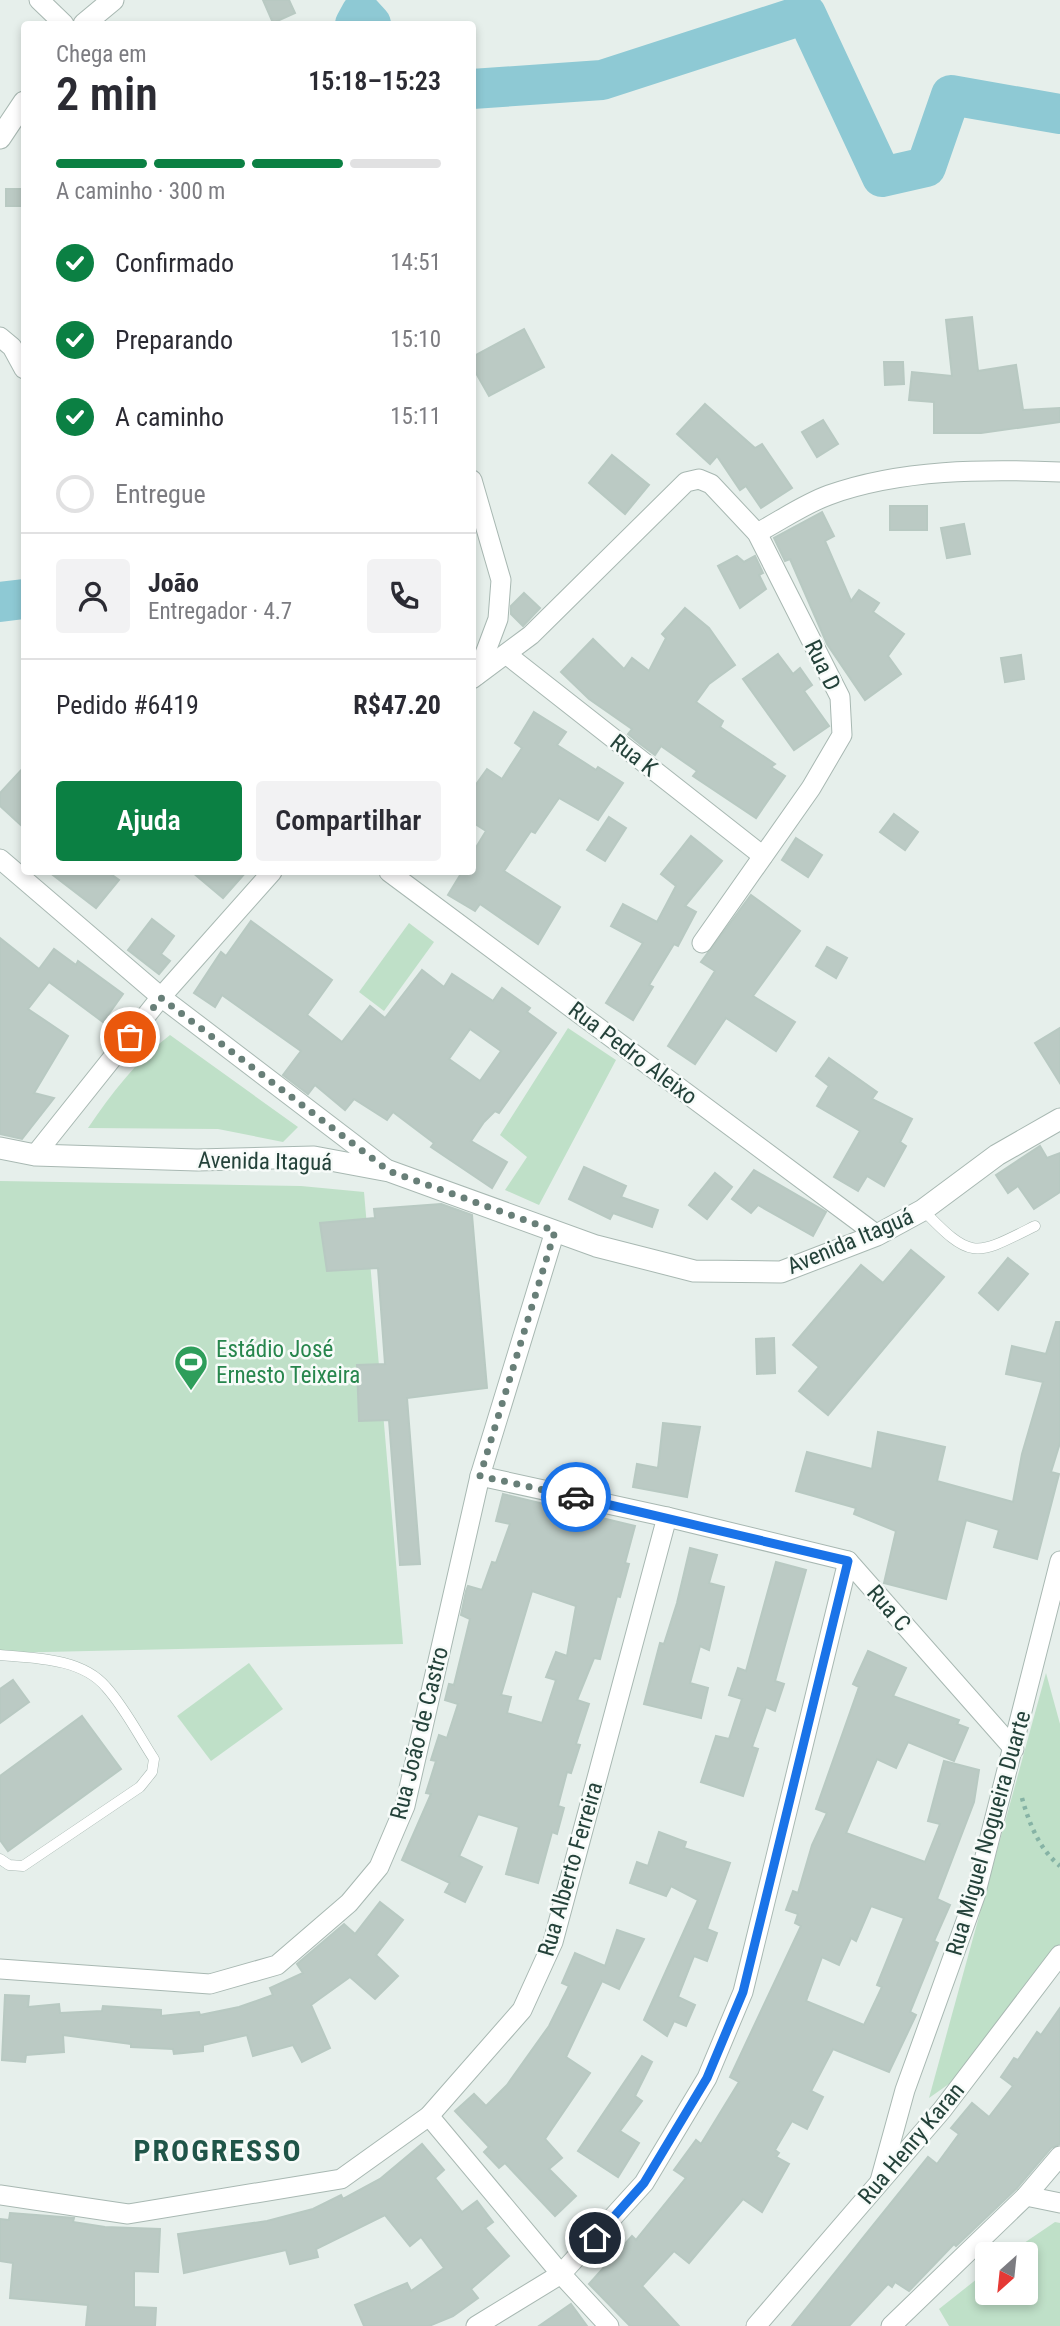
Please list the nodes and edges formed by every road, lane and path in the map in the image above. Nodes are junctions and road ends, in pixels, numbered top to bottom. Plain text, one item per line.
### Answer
1 (39, 0) edge
2 (113, 0) edge
3 (61, 21) edge
4 (88, 21) edge
5 (21, 107) edge
6 (0, 138) edge
7 (0, 337) edge
8 (21, 364) edge
9 (1060, 472) edge
10 (476, 493) edge
11 (757, 533) junction
12 (506, 654) junction
13 (476, 674) edge
14 (476, 676) edge
15 (763, 856) junction
16 (0, 859) edge
17 (269, 875) edge
18 (392, 875) edge
19 (702, 943) dead end
20 (161, 998) junction
21 (1060, 1119) edge
22 (0, 1148) edge
23 (35, 1155) junction
24 (389, 1171) junction
25 (923, 1210) junction
26 (1035, 1226) dead end
27 (555, 1231) junction
28 (877, 1235) junction
29 (480, 1476) junction
30 (667, 1517) junction
31 (848, 1561) junction
32 (1060, 1561) edge
33 (0, 1655) edge
34 (1014, 1749) junction
35 (1021, 1795) dead end
36 (0, 1859) edge
37 (1060, 1866) edge
38 (1060, 1955) edge
39 (0, 1969) edge
40 (429, 2116) junction
41 (1060, 2156) edge
42 (880, 2181) junction
43 (0, 2196) edge
44 (1026, 2196) junction
45 (1060, 2203) edge
46 (561, 2274) junction
47 (476, 2326) edge
48 (610, 2326) edge
49 (756, 2326) edge
50 (891, 2326) edge

1 - 3 street
2 - 4 street
5 - 6 street
7 - 8 street
9 - 11 street
10 - 13 street
11 - 12 street, Rua D
11 - 15 street, Rua D
12 - 14 street
12 - 15 street, Rua K
15 - 19 street, Rua D
16 - 20 street
17 - 20 street
18 - 28 street, Rua Pedro Aleixo
20 - 23 street
20 - 24 street
21 - 25 street, Avenida Itaguá
22 - 23 street, Avenida Itaguá
23 - 24 street, Avenida Itaguá
24 - 27 street, Avenida Itaguá
25 - 26 lane
25 - 28 street, Avenida Itaguá
27 - 28 street, Avenida Itaguá
27 - 29 street, Rua João de Castro
29 - 30 street
29 - 39 street, Rua João de Castro
30 - 31 street
30 - 40 street, Rua Alberto Ferreira
31 - 34 street, Rua C
31 - 46 street
32 - 34 street, Rua Miguel Nogueira Duarte
33 - 36 lane
34 - 42 street, Rua Miguel Nogueira Duarte
35 - 37 path
38 - 42 street, Rua Henry Karan
40 - 43 street, Rua Alberto Ferreira
40 - 46 street
41 - 44 street
42 - 49 street, Rua Henry Karan
44 - 45 street
44 - 50 street
46 - 47 street
46 - 48 street

